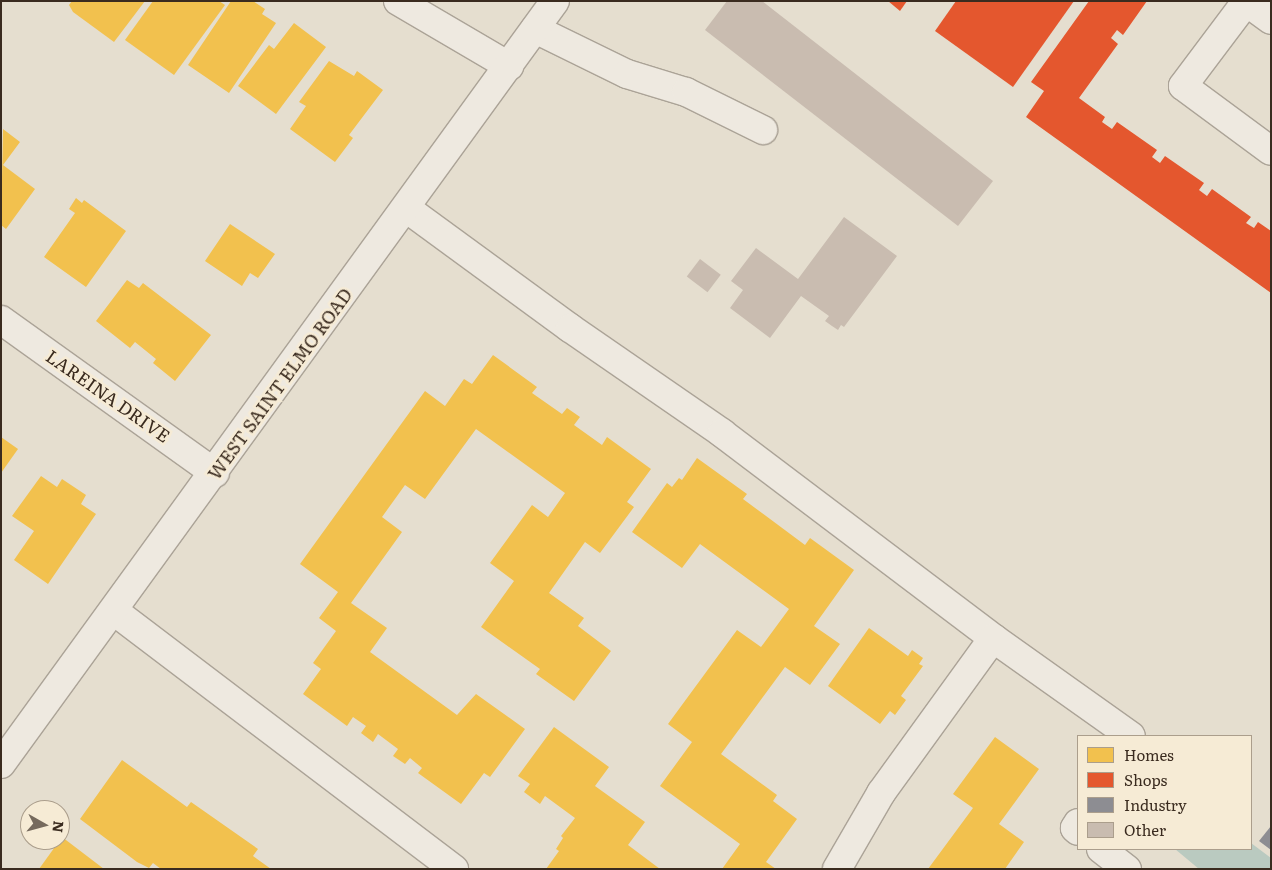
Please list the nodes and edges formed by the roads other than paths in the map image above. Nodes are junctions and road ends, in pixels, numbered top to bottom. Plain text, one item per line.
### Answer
1 (398, 1) edge
2 (555, 1) edge
3 (1271, 20) edge
4 (535, 29) junction
5 (509, 66) junction
6 (763, 130) dead end
7 (1271, 151) edge
8 (406, 208) junction
9 (1, 320) edge
10 (215, 473) junction
11 (114, 611) junction
12 (993, 638) junction
13 (1130, 735) edge
14 (1, 764) edge
15 (1102, 850) edge
16 (454, 869) edge
17 (837, 869) edge
18 (1127, 869) edge

1 - 5 street
2 - 4 street, WEST SAINT ELMO ROAD
3 - 7 street
4 - 5 street, WEST SAINT ELMO ROAD
4 - 6 street
5 - 8 street, WEST SAINT ELMO ROAD
8 - 10 street, WEST SAINT ELMO ROAD
8 - 12 street
9 - 10 street, LAREINA DRIVE
10 - 11 street, WEST SAINT ELMO ROAD
11 - 14 street, WEST SAINT ELMO ROAD
11 - 16 street
12 - 13 street
12 - 17 street
15 - 18 street

